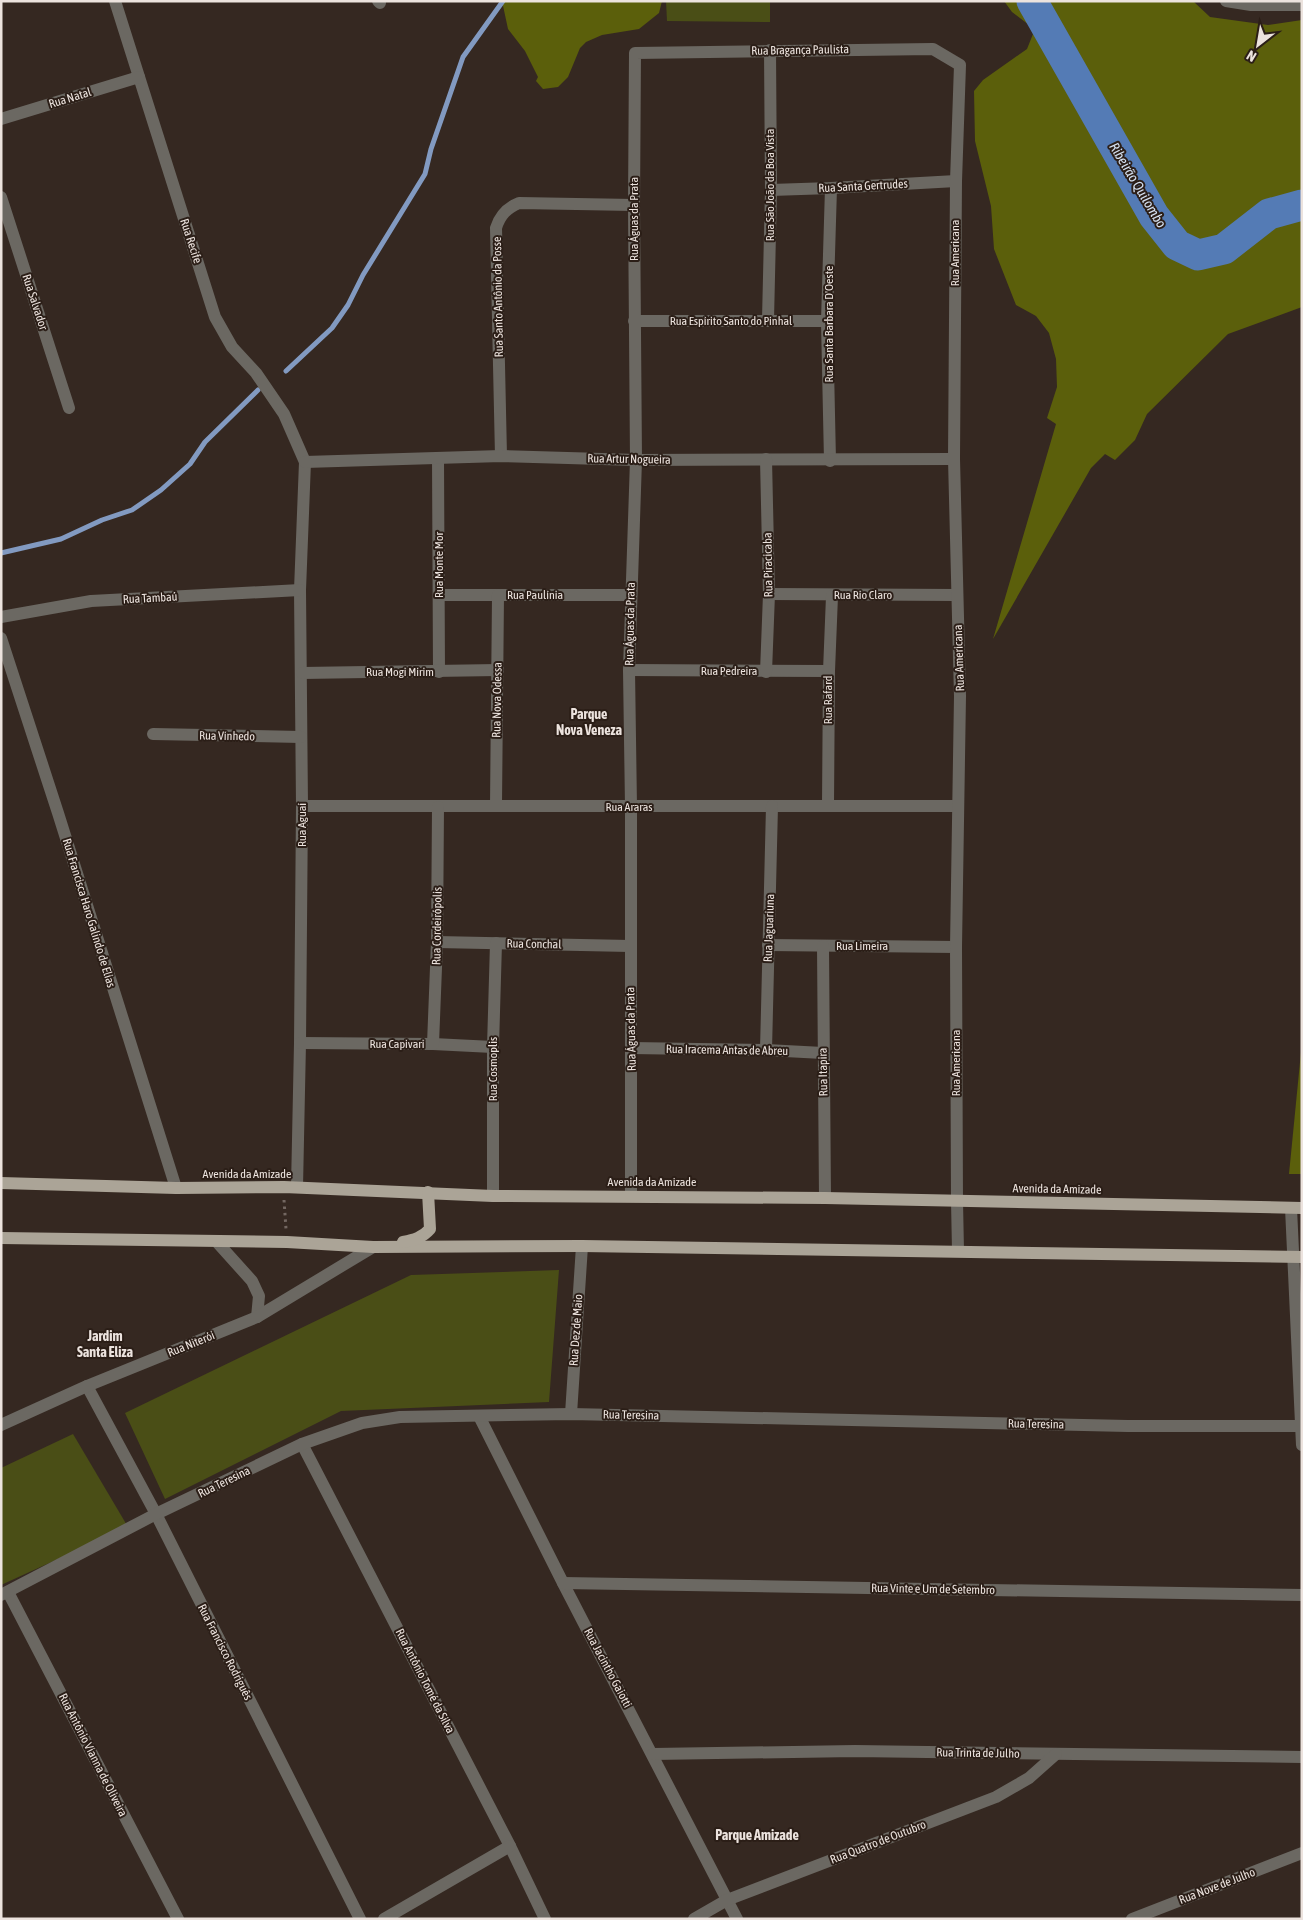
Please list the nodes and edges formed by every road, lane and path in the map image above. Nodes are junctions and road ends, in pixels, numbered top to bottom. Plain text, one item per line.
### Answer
1 (114, 1) edge
2 (1226, 1) edge
3 (1252, 3) edge
4 (1302, 5) edge
5 (770, 50) junction
6 (635, 53) joint
7 (960, 65) joint
8 (139, 77) junction
9 (1, 119) edge
10 (956, 181) junction
11 (831, 188) junction
12 (771, 190) junction
13 (1, 197) edge
14 (634, 205) junction
15 (768, 320) junction
16 (634, 321) junction
17 (827, 321) junction
18 (69, 408) dead end
19 (501, 456) junction
20 (438, 458) junction
21 (766, 459) junction
22 (954, 459) junction
23 (636, 460) junction
24 (830, 460) junction
25 (305, 462) junction
26 (300, 590) junction
27 (769, 594) junction
28 (439, 595) junction
29 (498, 595) junction
30 (630, 595) junction
31 (957, 595) junction
32 (832, 596) junction
33 (1, 617) edge
34 (1, 638) edge
35 (498, 670) junction
36 (628, 670) junction
37 (828, 671) junction
38 (439, 672) junction
39 (766, 672) junction
40 (302, 673) junction
41 (153, 734) dead end
42 (301, 737) junction
43 (496, 805) junction
44 (828, 805) junction
45 (302, 806) junction
46 (772, 806) junction
47 (957, 806) junction
48 (438, 807) junction
49 (631, 807) junction
50 (437, 942) junction
51 (496, 943) junction
52 (768, 945) junction
53 (630, 946) junction
54 (823, 946) junction
55 (956, 947) junction
56 (300, 1043) junction
57 (433, 1044) junction
58 (493, 1047) junction
59 (631, 1048) junction
60 (766, 1050) junction
61 (823, 1053) junction
62 (1, 1183) edge
63 (284, 1187) junction
64 (297, 1187) junction
65 (176, 1188) junction
66 (428, 1192) junction
67 (493, 1196) junction
68 (631, 1196) junction
69 (825, 1198) junction
70 (957, 1201) junction
71 (1297, 1208) edge
72 (3, 1239) edge
73 (216, 1241) junction
74 (287, 1242) junction
75 (582, 1246) junction
76 (373, 1247) junction
77 (958, 1251) junction
78 (1298, 1257) edge
79 (256, 1317) junction
80 (87, 1386) junction
81 (571, 1414) junction
82 (479, 1416) junction
83 (1, 1425) edge
84 (1301, 1426) edge
85 (302, 1444) junction
86 (1302, 1445) edge
87 (156, 1514) junction
88 (563, 1583) junction
89 (5, 1593) edge
90 (1302, 1595) edge
91 (653, 1754) junction
92 (1056, 1754) junction
93 (1302, 1757) edge
94 (510, 1846) junction
95 (1302, 1853) edge
96 (727, 1900) junction
97 (178, 1919) edge
98 (360, 1919) edge
99 (384, 1919) edge
100 (545, 1919) edge
101 (694, 1919) edge
102 (737, 1919) edge
103 (1132, 1919) edge

1 - 8 street, Rua Recife
2 - 3 street
3 - 4 street
5 - 6 street, Rua Bragança Paulista
5 - 7 street, Rua Bragança Paulista
5 - 12 street, Rua São João da Boa Vista
6 - 14 street, Rua Águas da Prata
7 - 10 street, Rua Americana
8 - 9 street, Rua Natal
8 - 25 street, Rua Recife
10 - 11 street, Rua Santa Gertrudes
10 - 22 street, Rua Americana
11 - 12 street, Rua Santa Gertrudes
11 - 17 street, Rua Santa Barbara D'Oeste
12 - 15 street, Rua São João da Boa Vista
13 - 18 street, Rua Salvador
14 - 16 street, Rua Águas da Prata
14 - 19 street, Rua Santo Antônio da Posse
15 - 16 street, Rua Espírito Santo do Pinhal
15 - 17 street, Rua Espírito Santo do Pinhal
16 - 23 street, Rua Águas da Prata
17 - 24 street, Rua Santa Barbara D'Oeste
19 - 20 street, Rua Artur Nogueira
19 - 23 street, Rua Artur Nogueira
20 - 25 street, Rua Artur Nogueira
20 - 28 street, Rua Monte Mor
21 - 23 street, Rua Artur Nogueira
21 - 24 street, Rua Artur Nogueira
21 - 27 street, Rua Piracicaba
22 - 24 street, Rua Artur Nogueira
22 - 31 street, Rua Americana
23 - 30 street, Rua Águas da Prata
25 - 26 street, Rua Aguaí
26 - 33 street, Rua Tambaú
26 - 40 street, Rua Aguaí
27 - 32 street, Rua Rio Claro
27 - 39 street, Rua Piracicaba
28 - 29 street, Rua Paulínia
28 - 38 street, Rua Monte Mor
29 - 30 street, Rua Paulínia
29 - 35 street, Rua Nova Odessa
30 - 36 street, Rua Águas da Prata
31 - 32 street, Rua Rio Claro
31 - 47 street, Rua Americana
32 - 37 street, Rua Rafard
34 - 65 street, Rua Francisca Haro Galindo de Elias
35 - 38 street, Rua Mogi Mirim
35 - 43 street, Rua Nova Odessa
36 - 39 street, Rua Pedreira
36 - 49 street, Rua Águas da Prata
37 - 39 street, Rua Pedreira
37 - 44 street, Rua Rafard
38 - 40 street, Rua Mogi Mirim
40 - 42 street, Rua Aguaí
41 - 42 street, Rua Vinhedo
42 - 45 street, Rua Aguaí
43 - 48 street, Rua Araras
43 - 49 street, Rua Araras
44 - 46 street, Rua Araras
44 - 47 street, Rua Araras
45 - 48 street, Rua Araras
45 - 56 street, Rua Aguaí
46 - 49 street, Rua Araras
46 - 52 street, Rua Jaguariuna
47 - 55 street, Rua Americana
48 - 50 street, Rua Cordeirópolis
49 - 53 street, Rua Águas da Prata
50 - 51 street, Rua Conchal
50 - 57 street, Rua Cordeirópolis
51 - 53 street, Rua Conchal
51 - 58 street, Rua Cosmoplis
52 - 54 street, Rua Limeira
52 - 60 street, Rua Jaguariuna
53 - 59 street, Rua Águas da Prata
54 - 55 street, Rua Limeira
54 - 61 street, Rua Itapira
55 - 70 street, Rua Americana
56 - 57 street, Rua Capivari
56 - 64 street, Rua Aguaí
57 - 58 street, Rua Capivari
58 - 67 street, Rua Cosmoplis
59 - 60 street, Rua Iracema Antas de Abreu
59 - 68 street, Rua Águas da Prata
60 - 61 street, Rua Iracema Antas de Abreu
61 - 69 street, Rua Itapira
62 - 65 main road, Avenida da Amizade
63 - 64 main road, Avenida da Amizade
63 - 65 main road, Avenida da Amizade
63 - 74 path
64 - 66 main road, Avenida da Amizade
66 - 67 main road, Avenida da Amizade
66 - 76 main road
67 - 68 main road, Avenida da Amizade
68 - 69 main road, Avenida da Amizade
69 - 70 main road, Avenida da Amizade
70 - 71 main road, Avenida da Amizade
70 - 77 street, Rua Americana
71 - 78 street
72 - 73 main road
73 - 74 main road
73 - 79 street
74 - 76 main road
75 - 76 main road
75 - 77 main road
75 - 81 street, Rua Dez de Maio
76 - 79 street, Rua Niterói
77 - 78 main road
78 - 84 street
79 - 80 street, Rua Niterói
80 - 83 street, Rua Niterói
80 - 87 street, Rua Francisco Rodriguês
81 - 82 street, Rua Teresina
81 - 84 street, Rua Teresina
82 - 85 street, Rua Teresina
82 - 88 street, Rua Jacintho Gaiotti
84 - 86 street
85 - 87 street, Rua Teresina
85 - 94 street, Rua Antônio Tomé da Silva
87 - 89 street, Rua Teresina
87 - 98 street, Rua Francisco Rodriguês
88 - 90 street, Rua Vinte e Um de Setembro
88 - 91 street, Rua Jacintho Gaiotti
89 - 97 street, Rua Antônio Vianna de Oliveira
91 - 92 street, Rua Trinta de Julho
91 - 96 street, Rua Jacintho Gaiotti
92 - 93 street, Rua Trinta de Julho
92 - 96 street, Rua Quatro de Outubro
94 - 99 street
94 - 100 street, Rua Antônio Tomé da Silva
95 - 103 street, Rua Nove de Julho
96 - 101 street, Rua Quatro de Outubro
96 - 102 street, Rua Jacintho Gaiotti

